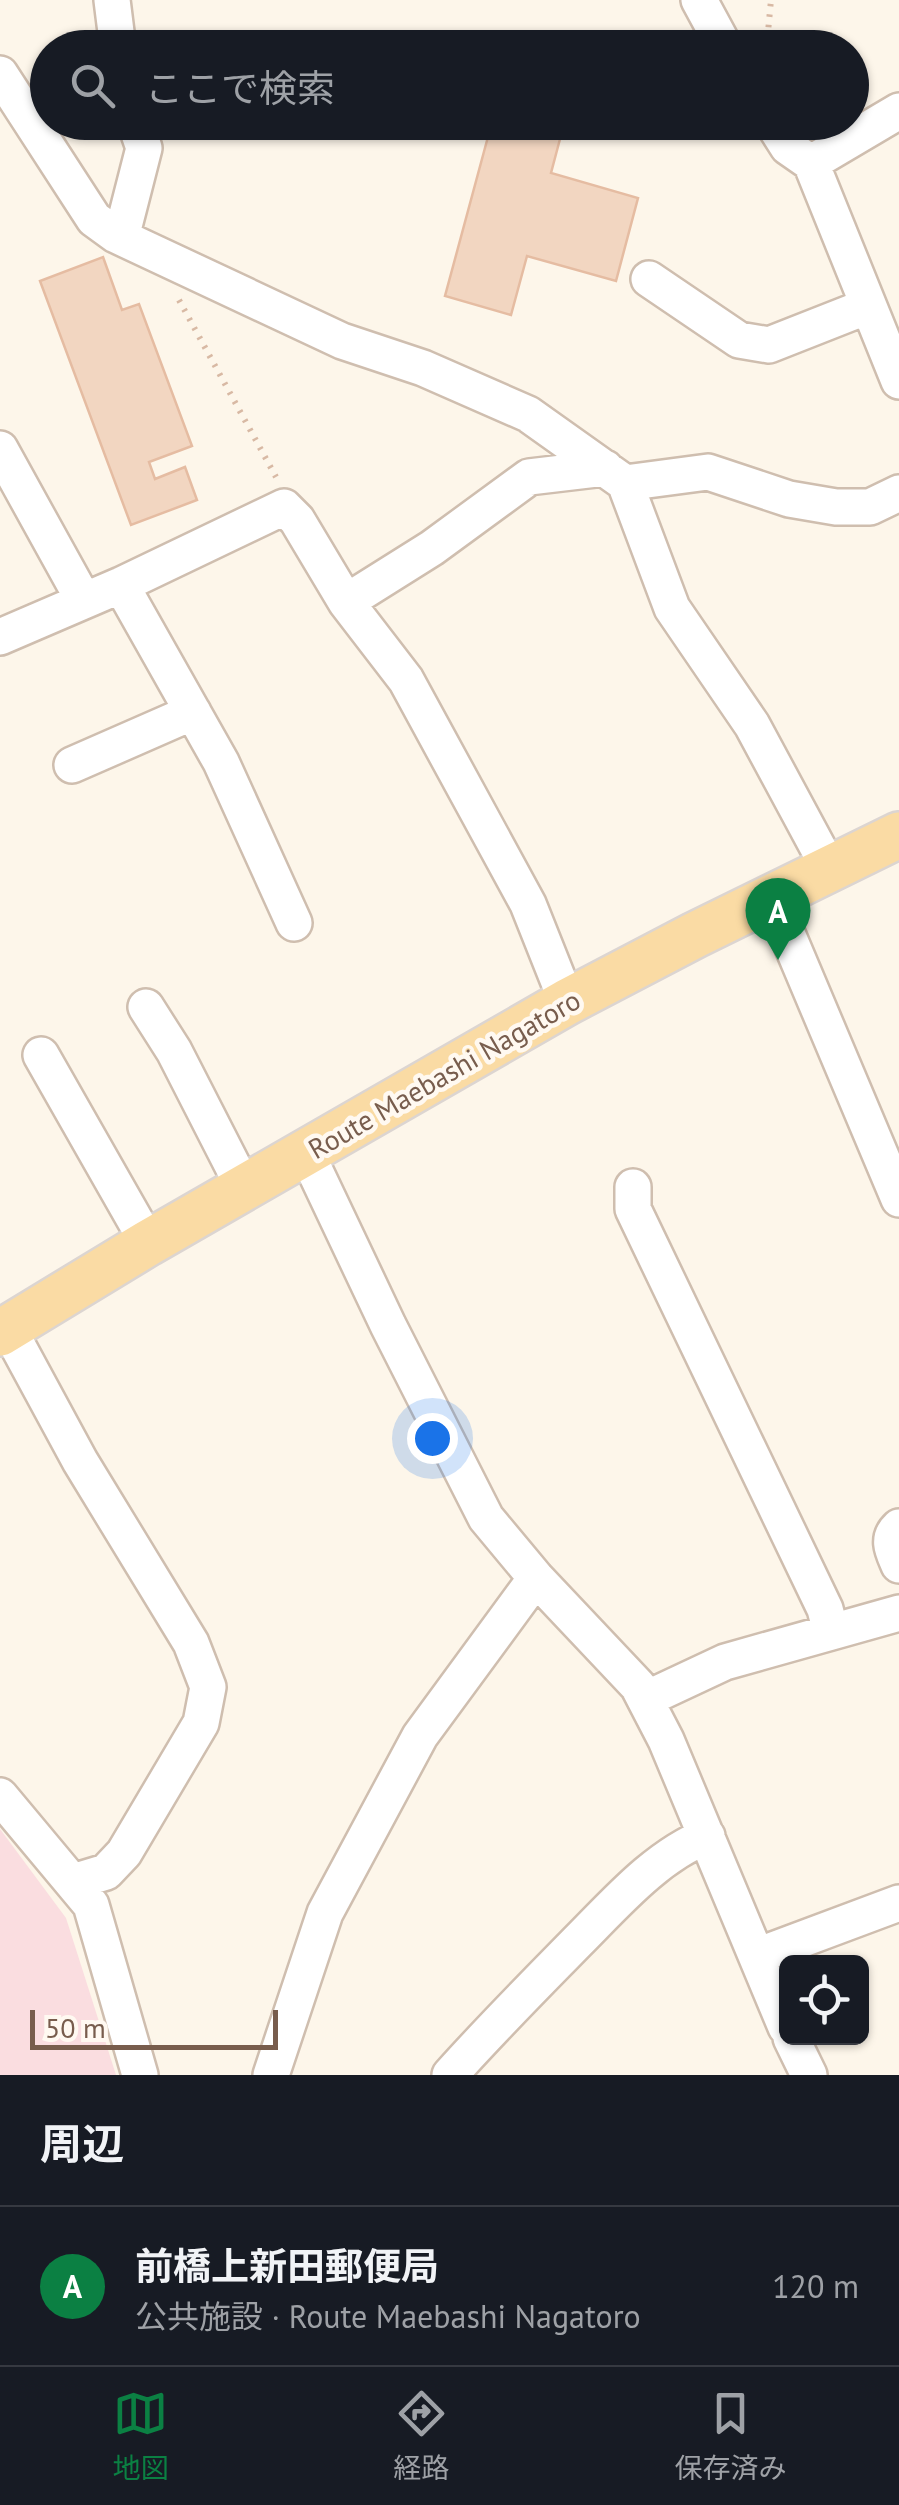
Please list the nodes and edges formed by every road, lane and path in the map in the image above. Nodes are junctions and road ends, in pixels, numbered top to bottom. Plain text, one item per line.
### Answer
1 (112, 0) edge
2 (699, 0) edge
3 (771, 0) edge
4 (116, 30) edge
5 (715, 30) edge
6 (768, 30) edge
7 (0, 74) edge
8 (899, 112) edge
9 (30, 121) edge
10 (869, 130) edge
11 (42, 140) edge
12 (141, 140) edge
13 (784, 140) edge
14 (852, 140) edge
15 (811, 164) junction
16 (116, 234) junction
17 (155, 253) junction
18 (649, 279) dead end
19 (868, 306) junction
20 (899, 382) edge
21 (0, 449) edge
22 (615, 476) junction
23 (899, 494) edge
24 (284, 507) junction
25 (121, 585) junction
26 (84, 601) junction
27 (346, 602) junction
28 (0, 637) edge
29 (193, 712) junction
30 (72, 765) dead end
31 (899, 835) edge
32 (830, 870) junction
33 (772, 898) junction
34 (294, 923) dead end
35 (567, 1002) junction
36 (146, 1007) dead end
37 (41, 1055) dead end
38 (306, 1152) junction
39 (633, 1187) dead end
40 (244, 1188) junction
41 (899, 1198) edge
42 (148, 1243) junction
43 (4, 1330) edge
44 (899, 1527) edge
45 (899, 1566) edge
46 (536, 1578) junction
47 (899, 1612) edge
48 (831, 1632) junction
49 (646, 1700) junction
50 (0, 1796) edge
51 (707, 1836) junction
52 (72, 1882) junction
53 (899, 1903) edge
54 (757, 1956) junction
55 (779, 2010) edge
56 (794, 2045) edge
57 (140, 2075) edge
58 (271, 2075) edge
59 (450, 2075) edge
60 (808, 2075) edge

1 - 4 street
2 - 5 street
3 - 6 path
7 - 9 street
8 - 10 street
11 - 16 street
12 - 16 street
13 - 15 street
14 - 15 street
15 - 19 street
16 - 17 street
17 - 22 street
17 - 24 path
18 - 19 street
19 - 20 street
21 - 26 street
22 - 23 street
22 - 27 street
22 - 32 street
24 - 25 street
24 - 27 street
25 - 26 street
25 - 29 street
26 - 28 street
27 - 35 street
29 - 30 street
29 - 34 street
31 - 32 main road, Route Maebashi Nagatoro
32 - 33 main road, Route Maebashi Nagatoro
33 - 35 main road, Route Maebashi Nagatoro
33 - 41 street
35 - 38 main road, Route Maebashi Nagatoro
36 - 40 street
37 - 42 street
38 - 40 main road, Route Maebashi Nagatoro
38 - 46 street
39 - 48 street
40 - 42 main road, Route Maebashi Nagatoro
42 - 43 main road, Route Maebashi Nagatoro
43 - 52 street
44 - 45 street
46 - 49 street
46 - 58 street
47 - 48 street
48 - 49 street
49 - 51 street
50 - 52 street
51 - 54 street
51 - 59 street
52 - 57 street
53 - 54 street
54 - 55 street
56 - 60 street

